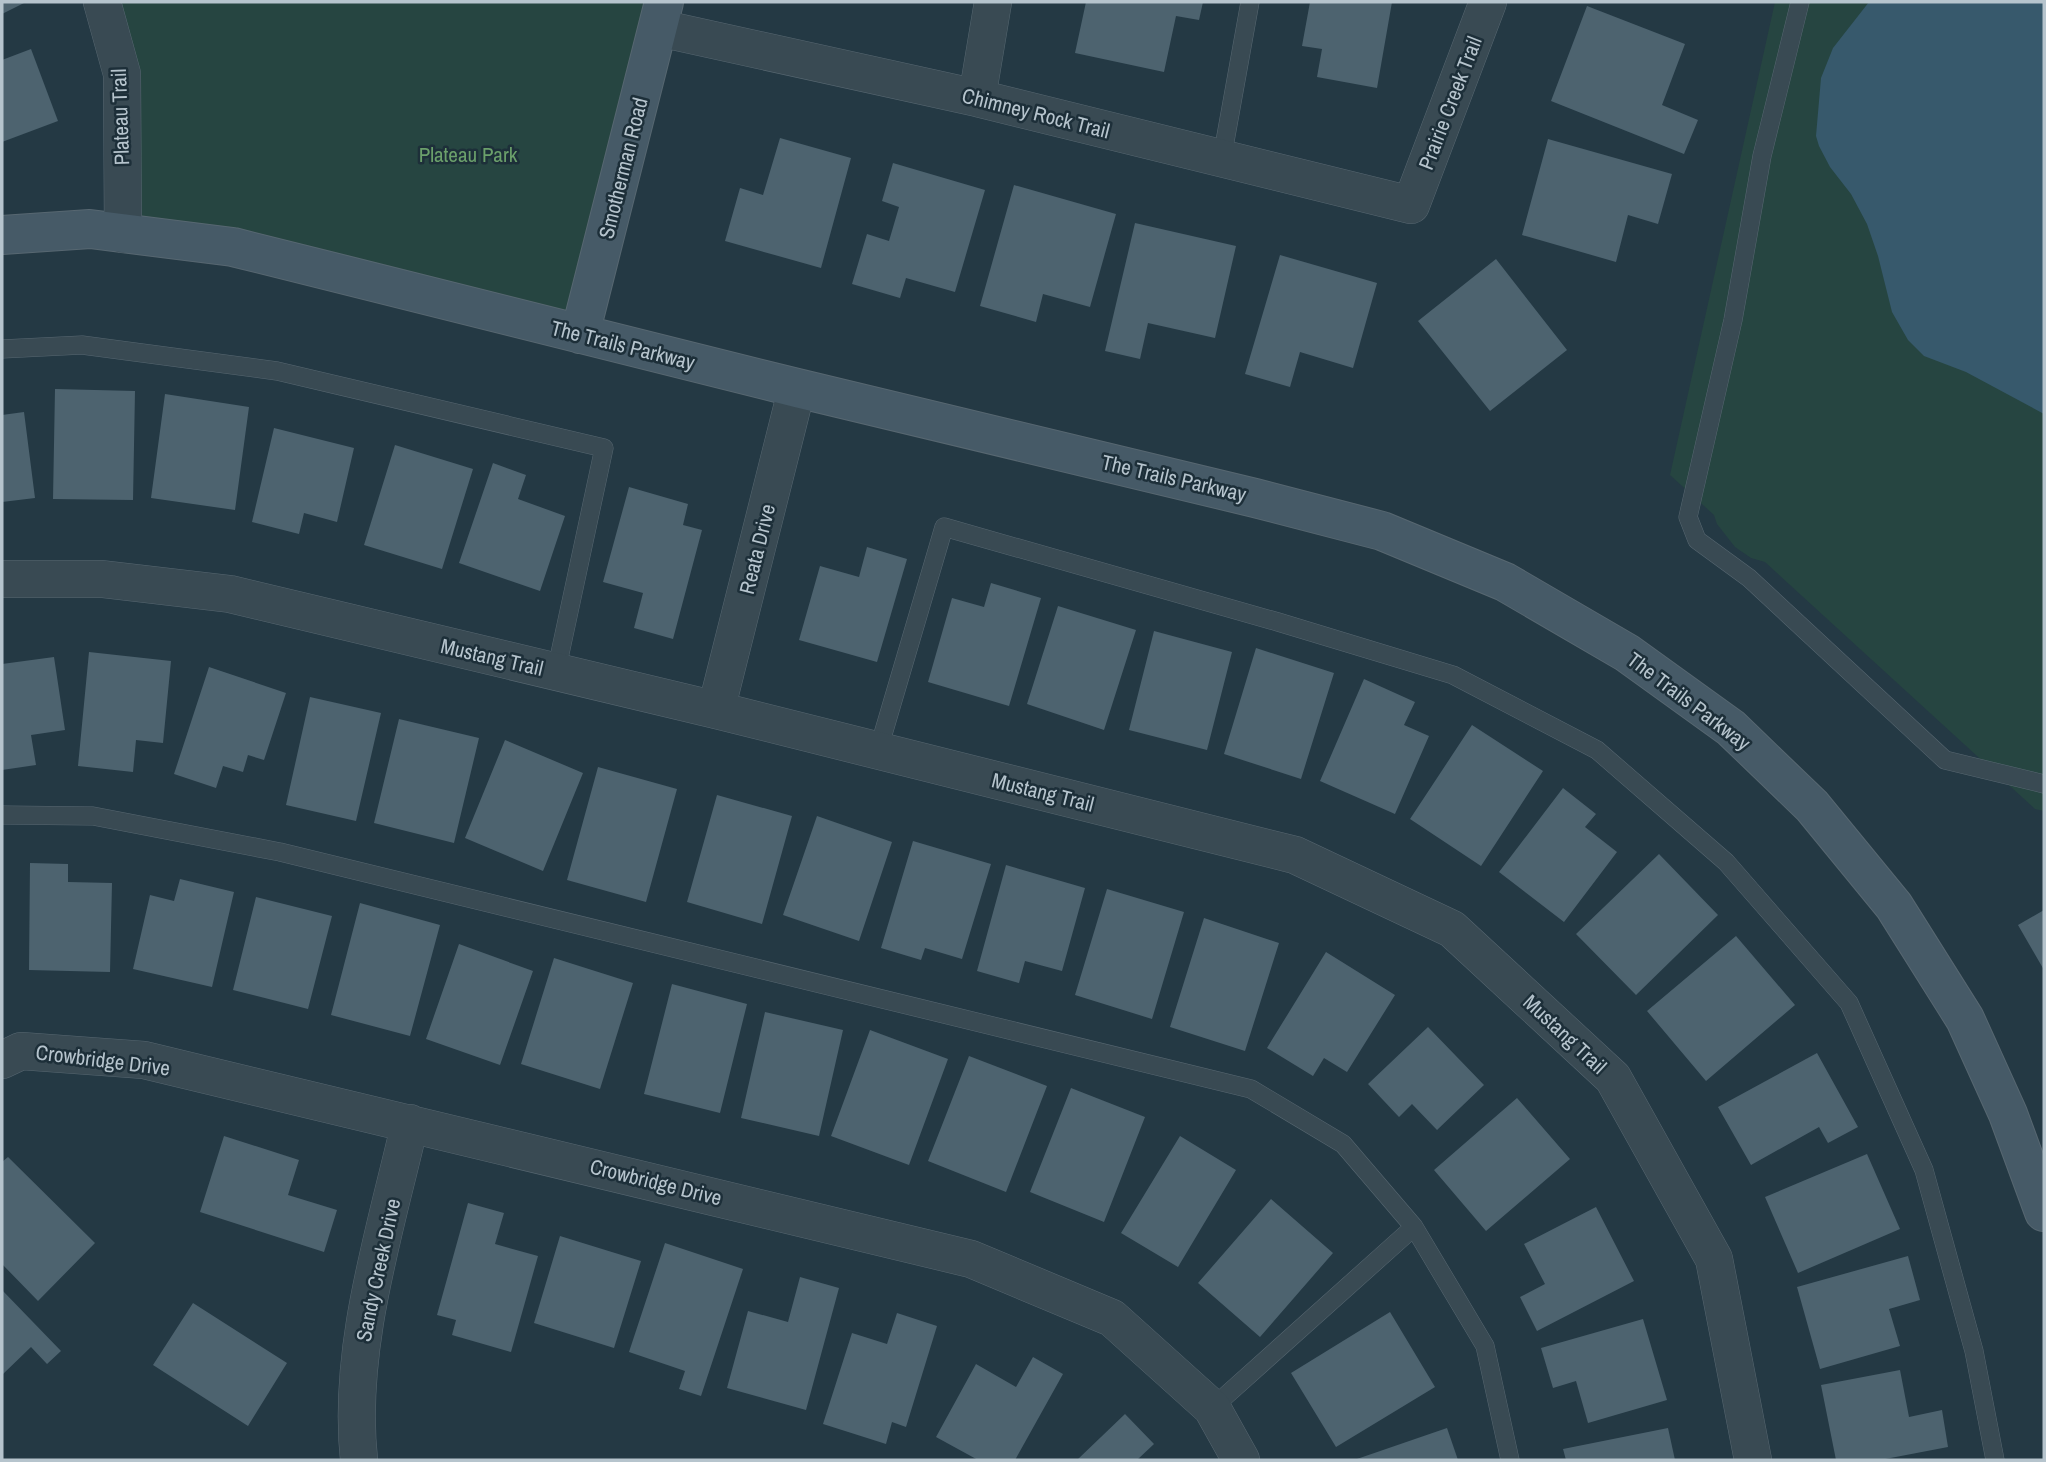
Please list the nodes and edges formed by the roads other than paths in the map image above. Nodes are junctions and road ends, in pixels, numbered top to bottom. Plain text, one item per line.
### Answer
1 (102, 2) edge
2 (993, 2) edge
3 (1250, 2) edge
4 (1488, 2) edge
5 (1800, 2) edge
6 (662, 15) edge
7 (978, 98) junction
8 (1222, 158) junction
9 (1411, 205) joint
10 (123, 234) junction
11 (2, 235) edge
12 (580, 334) junction
13 (2, 349) edge
14 (797, 388) junction
15 (2, 579) edge
16 (556, 672) junction
17 (716, 710) junction
18 (878, 751) junction
19 (2044, 784) edge
20 (2, 814) edge
21 (2, 1060) edge
22 (410, 1123) junction
23 (2044, 1212) edge
24 (1414, 1227) junction
25 (1212, 1408) junction
26 (359, 1460) edge
27 (1241, 1460) edge
28 (1510, 1460) edge
29 (1753, 1460) edge
30 (1994, 1460) edge

1 - 10 street, Plateau Trail
2 - 7 street
3 - 8 lane
4 - 9 street, Prairie Creek Trail
5 - 19 lane
6 - 7 street, Chimney Rock Trail
6 - 12 street, Smotherman Road
7 - 8 street, Chimney Rock Trail
8 - 9 street, Chimney Rock Trail
10 - 11 street, The Trails Parkway
10 - 12 street, The Trails Parkway
12 - 14 street, The Trails Parkway
13 - 16 lane
14 - 17 street, Reata Drive
14 - 23 street, The Trails Parkway
15 - 16 street, Mustang Trail
16 - 17 street, Mustang Trail
17 - 18 street, Mustang Trail
18 - 29 street, Mustang Trail
18 - 30 lane
20 - 24 lane
21 - 22 street, Crowbridge Drive
22 - 25 street, Crowbridge Drive
22 - 26 street, Sandy Creek Drive
24 - 25 lane
24 - 28 lane
25 - 27 street, Crowbridge Drive

